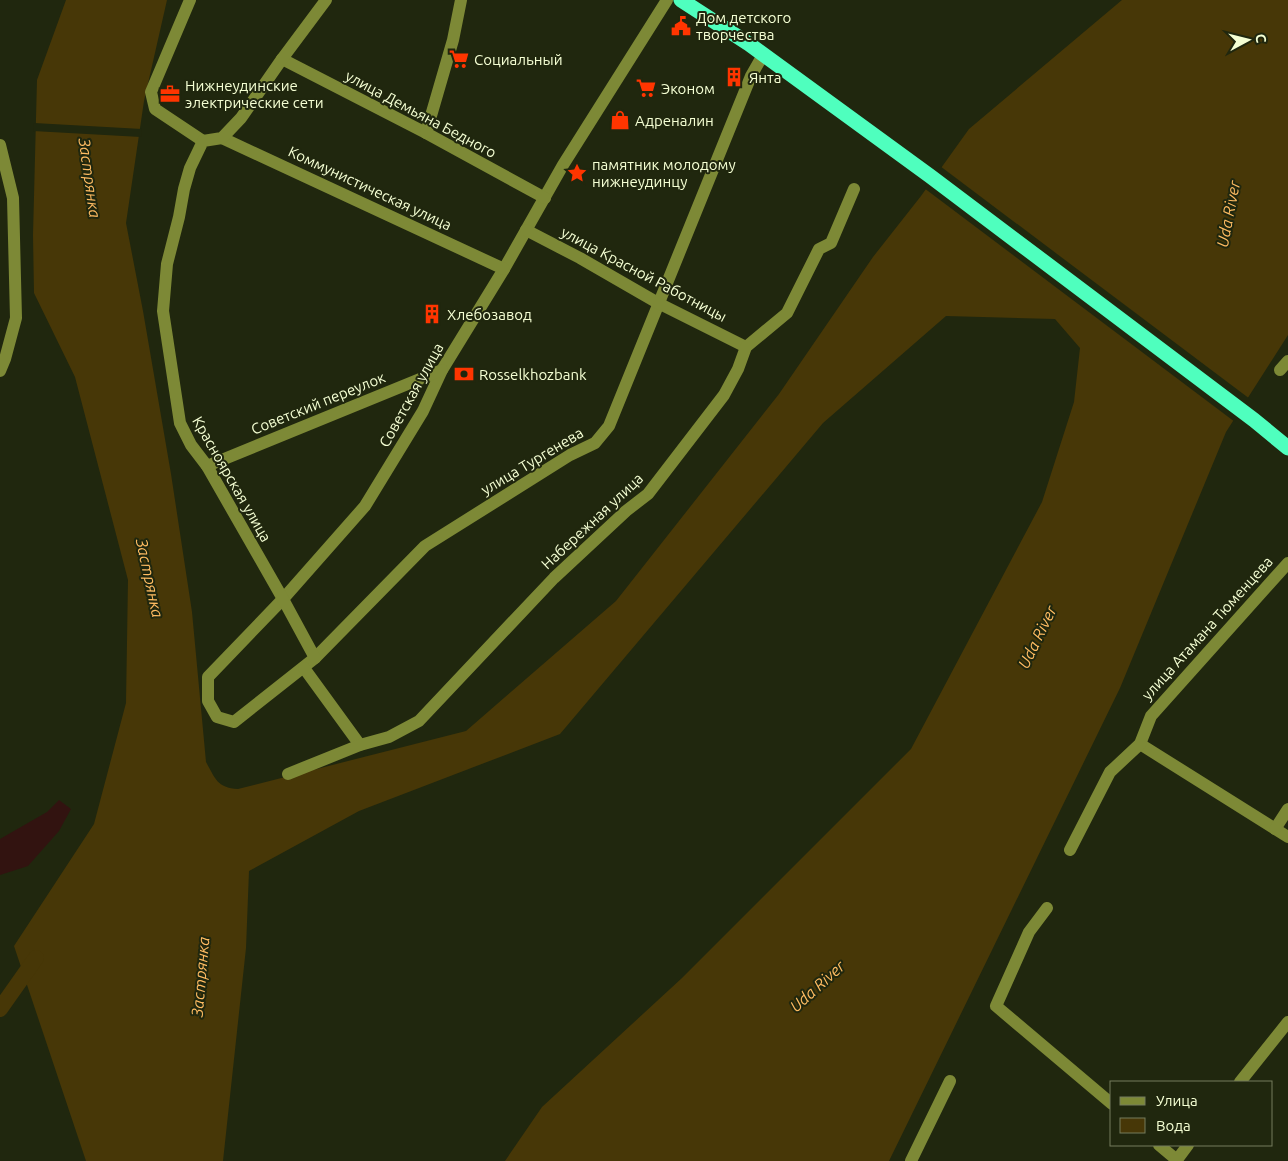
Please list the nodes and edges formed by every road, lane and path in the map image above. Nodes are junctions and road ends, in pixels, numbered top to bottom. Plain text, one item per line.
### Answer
1 (190, 0) edge
2 (326, 0) edge
3 (461, 0) edge
4 (667, 0) edge
5 (682, 0) edge
6 (763, 55) junction
7 (282, 59) junction
8 (426, 133) junction
9 (222, 138) junction
10 (203, 141) junction
11 (0, 145) edge
12 (854, 188) dead end
13 (545, 198) junction
14 (526, 230) junction
15 (504, 269) junction
16 (658, 303) junction
17 (746, 348) junction
18 (442, 370) junction
19 (0, 371) edge
20 (1288, 448) edge
21 (206, 466) junction
22 (1288, 563) edge
23 (283, 599) junction
24 (315, 658) junction
25 (304, 668) junction
26 (234, 722) joint
27 (1140, 744) junction
28 (360, 745) junction
29 (288, 774) dead end
30 (1288, 809) edge
31 (1275, 829) junction
32 (1288, 837) edge
33 (1070, 850) dead end
34 (1046, 908) dead end
35 (1288, 1022) edge
36 (950, 1081) dead end
37 (1241, 1081) edge
38 (1110, 1102) edge
39 (1160, 1146) edge
40 (1187, 1146) edge
41 (1176, 1160) edge
42 (911, 1161) edge

1 - 10 street
2 - 7 street
3 - 8 street
4 - 13 street, Советская улица
5 - 6 highway
6 - 16 street, улица Тургенева
6 - 20 highway
7 - 8 street, улица Демьяна Бедного
7 - 9 street
8 - 13 street, улица Демьяна Бедного
9 - 10 street
9 - 15 street, Коммунистическая улица
10 - 21 street, Красноярская улица
11 - 19 street
12 - 17 street, Набережная улица
13 - 14 street, Советская улица
14 - 15 street, Советская улица
14 - 16 street, улица Красной Работницы
15 - 18 street, Советская улица
16 - 17 street, улица Красной Работницы
16 - 24 street, улица Тургенева
17 - 28 street, Набережная улица
18 - 21 street, Советский переулок
18 - 23 street, Советская улица
21 - 23 street, Красноярская улица
22 - 27 street, улица Атамана Тюменцева
23 - 24 street, Красноярская улица
23 - 26 street, Советская улица
24 - 25 street, улица Тургенева
25 - 26 street, улица Тургенева
25 - 28 street
27 - 31 street
27 - 33 street
28 - 29 street, Набережная улица
30 - 31 street
31 - 32 street
34 - 38 street
35 - 37 street
36 - 42 street
39 - 41 street
40 - 41 street

